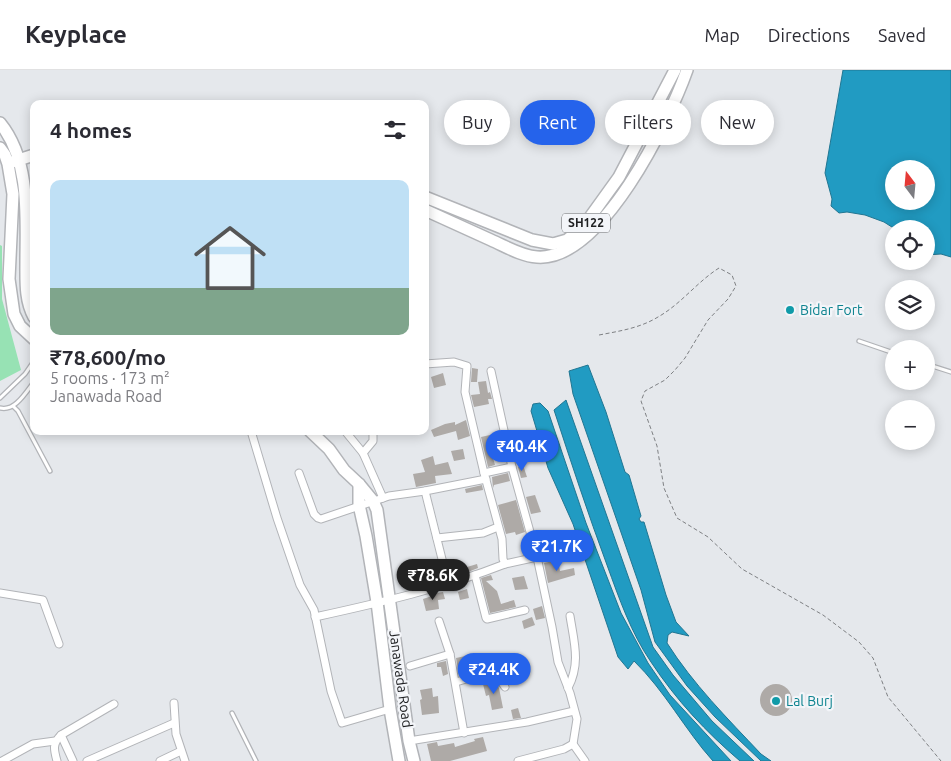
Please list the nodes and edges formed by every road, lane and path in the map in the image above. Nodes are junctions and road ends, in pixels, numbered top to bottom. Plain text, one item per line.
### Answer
1 (676, 70) edge
2 (687, 70) edge
3 (0, 123) edge
4 (0, 148) edge
5 (30, 156) edge
6 (9, 164) edge
7 (30, 181) edge
8 (24, 186) junction
9 (609, 191) junction
10 (14, 194) junction
11 (620, 198) junction
12 (429, 199) edge
13 (429, 212) edge
14 (30, 308) edge
15 (599, 335) dead end
16 (30, 336) edge
17 (859, 341) dead end
18 (885, 350) edge
19 (429, 364) edge
20 (30, 367) edge
21 (935, 367) edge
22 (492, 371) dead end
23 (951, 372) edge
24 (30, 387) edge
25 (0, 398) edge
26 (13, 406) junction
27 (0, 408) edge
28 (30, 434) edge
29 (31, 435) edge
30 (253, 435) edge
31 (314, 435) edge
32 (348, 435) edge
33 (373, 435) edge
34 (363, 453) junction
35 (512, 466) junction
36 (50, 471) dead end
37 (299, 473) dead end
38 (485, 476) junction
39 (359, 484) junction
40 (425, 491) junction
41 (378, 499) junction
42 (359, 505) junction
43 (498, 527) junction
44 (437, 538) junction
45 (537, 557) junction
46 (505, 564) junction
47 (475, 575) junction
48 (448, 583) junction
49 (0, 593) edge
50 (390, 599) junction
51 (377, 602) junction
52 (525, 610) dead end
53 (570, 616) dead end
54 (315, 617) junction
55 (439, 621) dead end
56 (59, 644) dead end
57 (450, 654) junction
58 (410, 666) dead end
59 (456, 682) junction
60 (505, 687) dead end
61 (568, 688) junction
62 (174, 703) dead end
63 (114, 704) dead end
64 (390, 710) junction
65 (574, 711) junction
66 (232, 713) dead end
67 (174, 723) junction
68 (464, 733) junction
69 (58, 738) junction
70 (410, 742) junction
71 (573, 744) junction
72 (181, 751) junction
73 (2, 761) edge
74 (57, 761) edge
75 (73, 761) edge
76 (87, 761) edge
77 (160, 761) edge
78 (185, 761) edge
79 (256, 761) edge
80 (399, 761) edge
81 (414, 761) edge
82 (518, 761) edge
83 (585, 761) edge
84 (941, 761) edge

1 - 9 main road, SH122
2 - 11 main road
3 - 6 main road
4 - 6 main road
5 - 6 main road
6 - 8 main road
6 - 10 main road
7 - 8 main road
8 - 10 main road
8 - 14 main road
9 - 11 main road
9 - 12 main road, SH122
10 - 16 main road
11 - 13 main road
15 - 84 path
17 - 18 lane
19 - 38 street
20 - 25 lane
21 - 23 lane
22 - 35 street
24 - 26 lane
26 - 27 lane
26 - 28 lane
29 - 36 lane
30 - 54 street
31 - 39 main road, Janawada Road
32 - 34 street
33 - 34 street
34 - 41 street
35 - 38 street
35 - 45 street
37 - 42 street
38 - 40 street
38 - 43 street
39 - 41 main road, Janawada Road
39 - 42 main road, Janawada Road
40 - 41 street
40 - 44 street
41 - 42 street
41 - 50 main road, Janawada Road
42 - 51 main road, Janawada Road
43 - 44 street
43 - 46 street
44 - 48 street
45 - 46 street
45 - 61 street
46 - 47 street
47 - 48 street
47 - 52 street
48 - 50 street
49 - 56 street
50 - 51 street
50 - 70 main road, Janawada Road
51 - 54 street
51 - 64 main road, Janawada Road
53 - 61 street
54 - 64 street
55 - 57 street
57 - 58 street
57 - 59 street
59 - 60 street
59 - 68 street
61 - 65 street
62 - 67 street
63 - 69 street
64 - 80 main road, Janawada Road
65 - 68 street
65 - 71 street
66 - 79 lane
67 - 72 street
67 - 76 street
68 - 70 street
69 - 73 street
69 - 74 street
69 - 75 street
70 - 81 main road, Janawada Road
71 - 82 street
71 - 83 street
72 - 77 street
72 - 78 street

